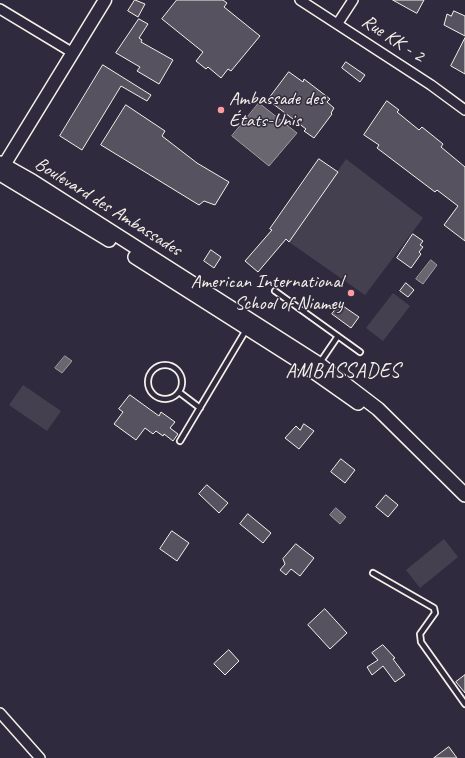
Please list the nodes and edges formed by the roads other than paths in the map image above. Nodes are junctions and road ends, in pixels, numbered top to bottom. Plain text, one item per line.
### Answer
1 (105, 0) edge
2 (300, 0) edge
3 (353, 0) edge
4 (0, 9) edge
5 (338, 23) junction
6 (73, 53) junction
7 (465, 110) edge
8 (1, 168) edge
9 (275, 290) dead end
10 (249, 324) junction
11 (338, 336) junction
12 (360, 352) dead end
13 (319, 364) junction
14 (179, 392) junction
15 (200, 408) junction
16 (408, 438) junction
17 (180, 441) dead end
18 (465, 495) edge
19 (373, 573) dead end
20 (465, 704) edge
21 (0, 713) edge
22 (40, 758) edge

1 - 6 street
2 - 5 street, Rue KK - 2
3 - 5 street
4 - 6 street
5 - 7 street, Rue KK - 2
6 - 8 street
8 - 10 main road, Boulevard des Ambassades
9 - 11 lane
10 - 13 main road, Boulevard des Ambassades
10 - 15 lane
10 - 16 main road, Boulevard des Ambassades
11 - 12 lane
11 - 13 lane
13 - 16 main road, Boulevard des Ambassades
14 - 14 lane
14 - 15 lane
15 - 17 lane
16 - 18 main road, Boulevard des Ambassades
19 - 20 lane
21 - 22 street

